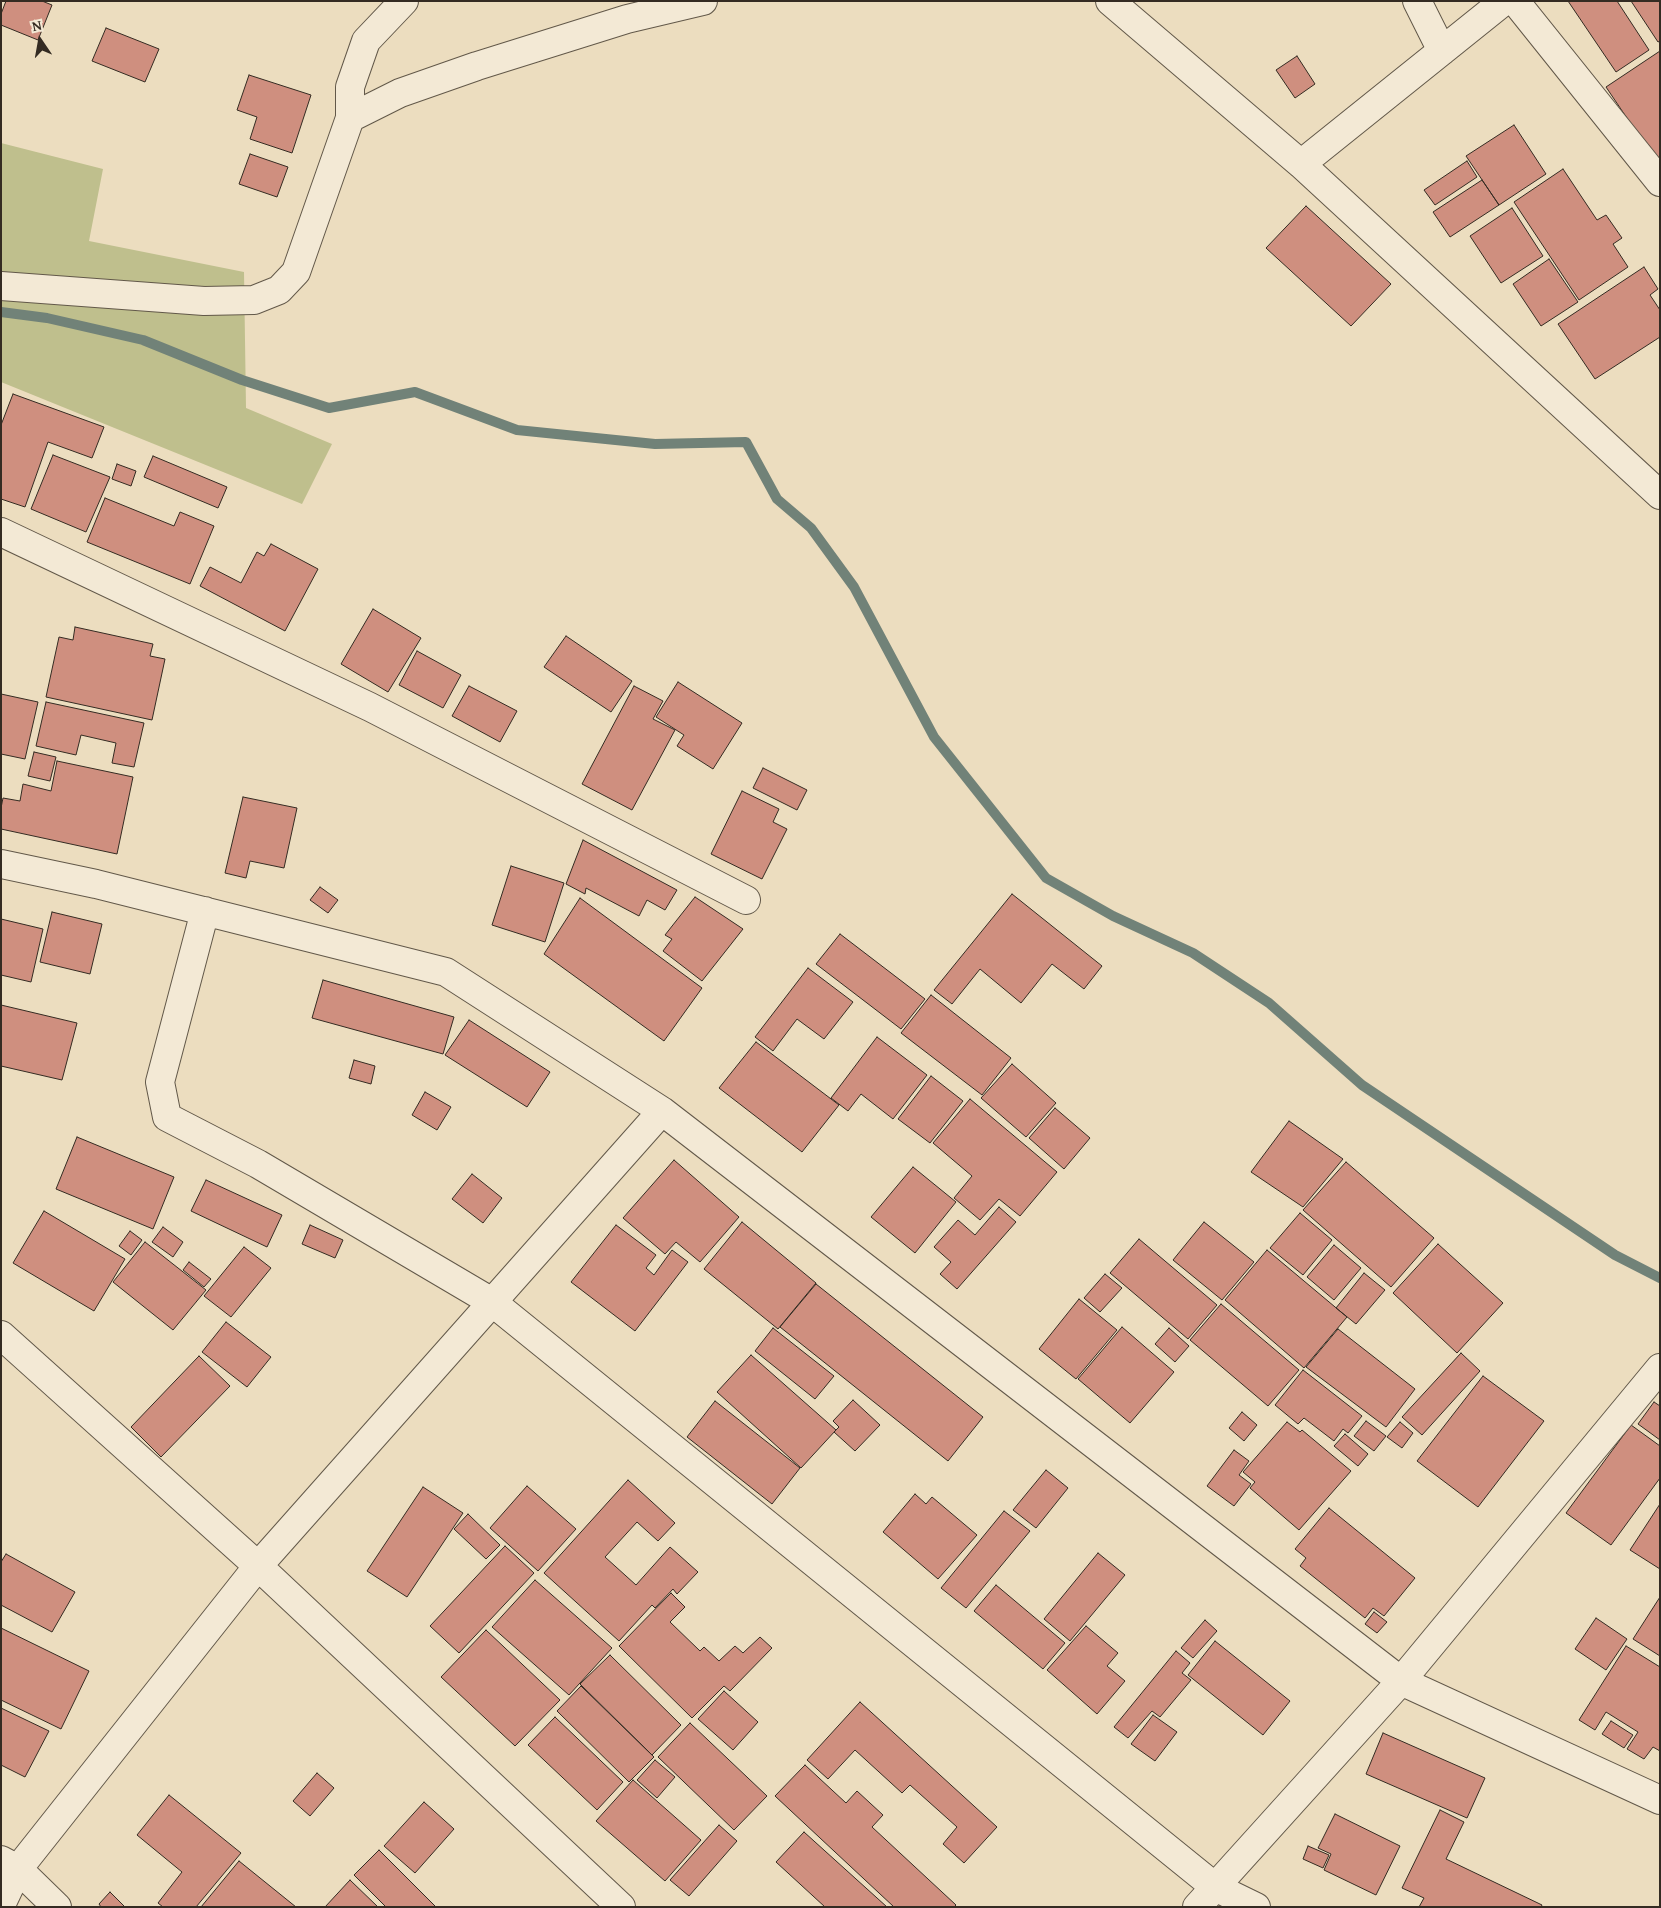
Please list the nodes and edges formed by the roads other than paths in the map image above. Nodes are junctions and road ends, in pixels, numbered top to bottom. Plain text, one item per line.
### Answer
1 (404, 1) edge
2 (703, 1) edge
3 (1110, 1) edge
4 (1417, 1) edge
5 (1504, 1) edge
6 (1515, 1) edge
7 (1442, 52) junction
8 (350, 118) junction
9 (1301, 164) junction
10 (1660, 182) edge
11 (1, 286) edge
12 (1660, 495) edge
13 (1, 532) edge
14 (1, 864) edge
15 (746, 900) dead end
16 (205, 911) junction
17 (662, 1111) junction
18 (492, 1302) junction
19 (1, 1335) edge
20 (1660, 1368) edge
21 (258, 1566) junction
22 (1401, 1681) junction
23 (1660, 1800) edge
24 (10, 1864) edge
25 (1215, 1887) junction
26 (1, 1905) edge
27 (57, 1907) edge
28 (621, 1907) edge
29 (1197, 1907) edge
30 (1256, 1907) edge

1 - 8 street
2 - 8 street
3 - 9 street
4 - 7 street
5 - 7 street
6 - 10 street
7 - 9 street
8 - 11 street
9 - 12 street
13 - 15 street
14 - 16 street
16 - 17 street
16 - 18 street
17 - 18 street
17 - 22 street
18 - 21 street
18 - 25 street
19 - 21 street
20 - 22 street
21 - 24 street
21 - 28 street
22 - 23 street
22 - 25 street
24 - 26 street
24 - 27 street
25 - 29 street
25 - 30 street

